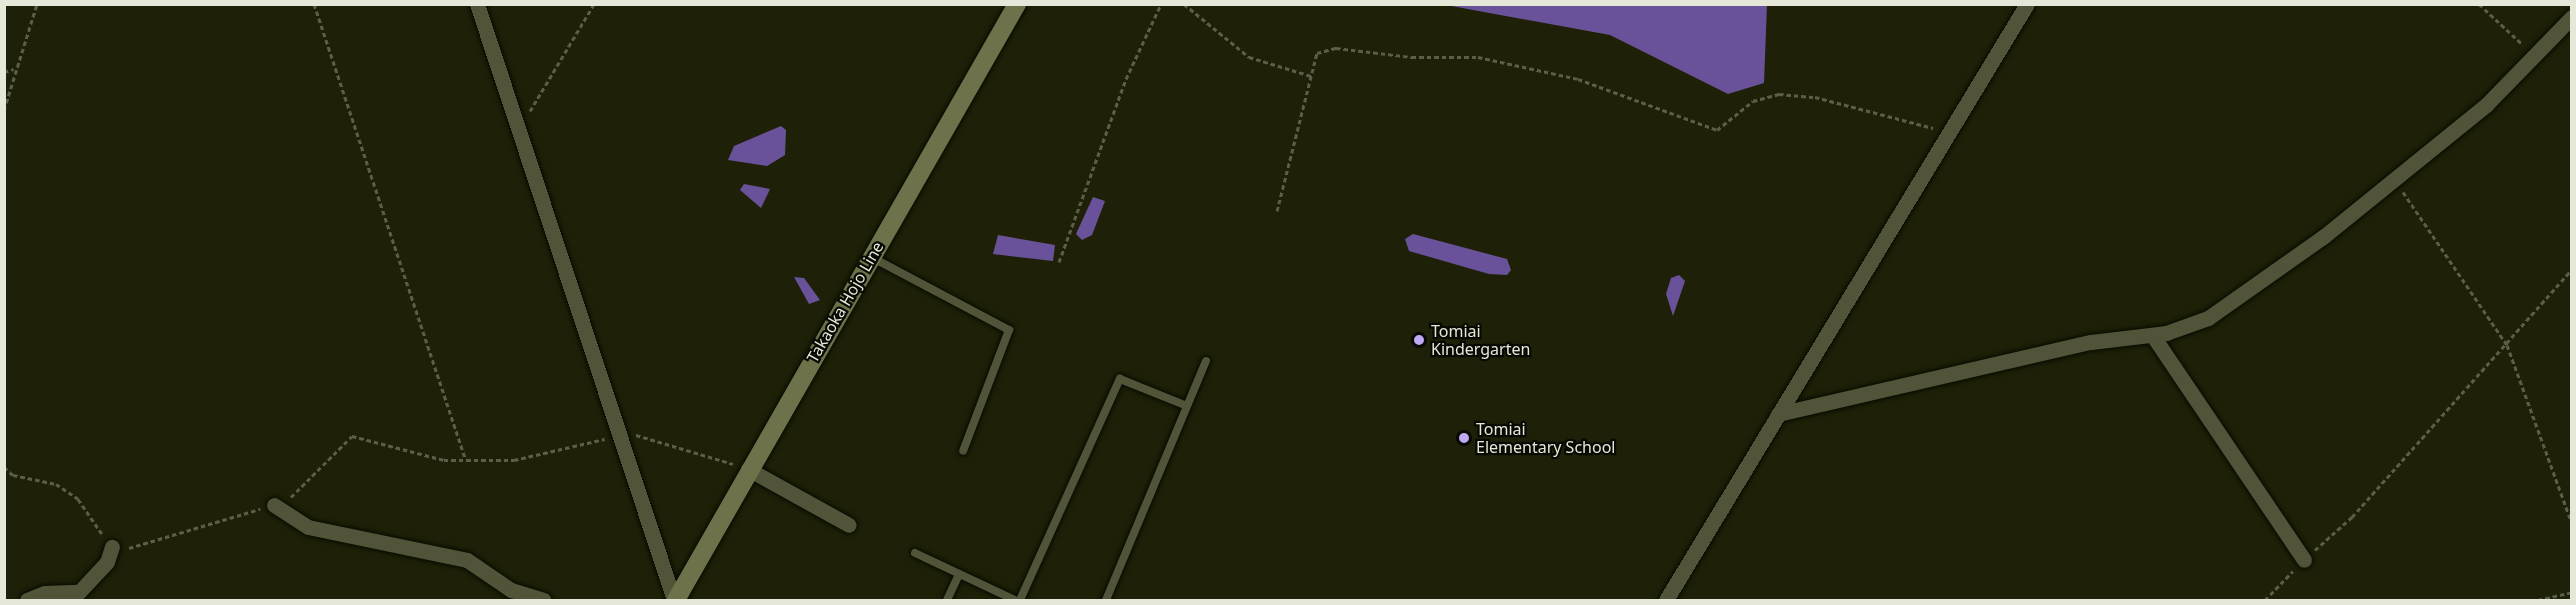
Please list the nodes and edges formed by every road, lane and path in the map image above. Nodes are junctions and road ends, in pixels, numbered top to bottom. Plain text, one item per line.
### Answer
1 (37, 4) edge
2 (314, 4) edge
3 (477, 4) edge
4 (594, 4) edge
5 (1017, 4) edge
6 (1161, 4) edge
7 (1184, 4) edge
8 (2027, 4) edge
9 (2479, 4) edge
10 (2571, 17) edge
11 (2535, 55) junction
12 (14, 69) junction
13 (4, 72) edge
14 (1311, 76) junction
15 (4, 110) edge
16 (520, 125) junction
17 (1949, 133) junction
18 (2394, 179) junction
19 (1277, 211) dead end
20 (871, 257) junction
21 (1059, 262) dead end
22 (2571, 269) edge
23 (2153, 336) junction
24 (2507, 345) junction
25 (1206, 361) dead end
26 (1187, 406) junction
27 (1778, 414) junction
28 (620, 436) junction
29 (963, 451) dead end
30 (465, 458) junction
31 (4, 467) edge
32 (748, 469) junction
33 (274, 505) junction
34 (2571, 524) edge
35 (849, 525) dead end
36 (112, 547) junction
37 (915, 554) dead end
38 (2304, 560) junction
39 (958, 576) junction
40 (2571, 592) edge
41 (508, 595) edge
42 (27, 600) edge
43 (543, 600) edge
44 (675, 600) edge
45 (947, 600) edge
46 (1015, 600) edge
47 (1020, 600) edge
48 (1106, 600) edge
49 (1666, 600) edge
50 (2265, 600) edge
51 (2538, 600) edge

1 - 12 path
2 - 30 path
3 - 16 street
4 - 16 path
5 - 20 main road, Takaoka Hojo Line
6 - 21 path
7 - 14 path
8 - 17 street
9 - 11 path
10 - 11 street
11 - 18 street
12 - 13 path
12 - 15 path
14 - 17 path
14 - 19 path
16 - 28 street
17 - 27 street
18 - 23 street
18 - 24 path
20 - 29 lane
20 - 32 main road, Takaoka Hojo Line
22 - 24 path
23 - 27 street
23 - 38 street
24 - 34 path
24 - 38 path
25 - 26 lane
26 - 47 lane
26 - 48 lane
27 - 49 street
28 - 30 path
28 - 32 path
28 - 44 street
30 - 33 path
31 - 36 path
32 - 35 street
32 - 44 main road, Takaoka Hojo Line
33 - 36 path
33 - 41 street
36 - 42 street
37 - 39 lane
38 - 50 path
39 - 45 lane
39 - 46 lane
40 - 51 path
41 - 43 street

